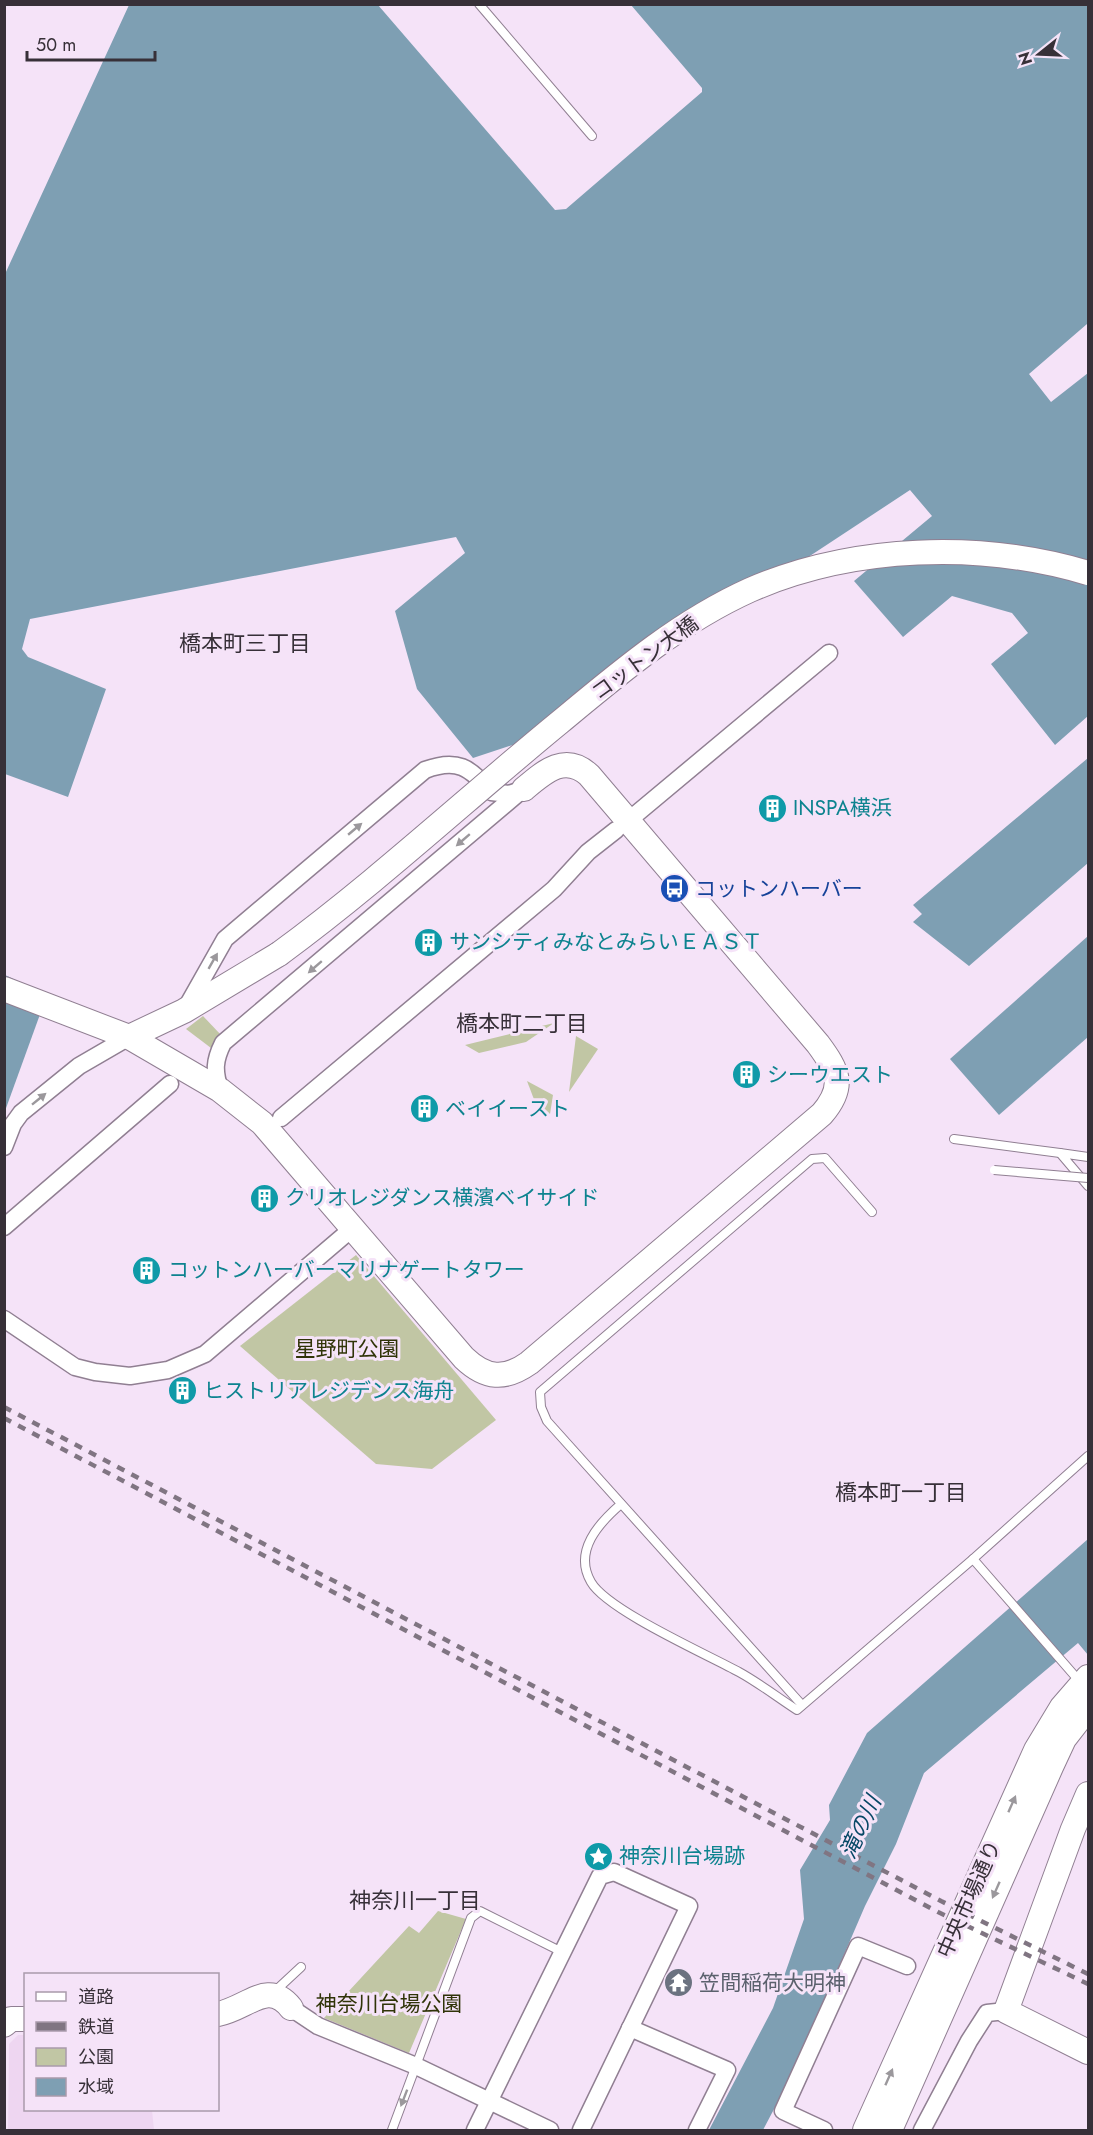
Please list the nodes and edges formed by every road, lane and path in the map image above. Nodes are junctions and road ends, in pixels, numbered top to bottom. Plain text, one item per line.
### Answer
1 (479, 4) edge
2 (592, 136) dead end
3 (1089, 573) edge
4 (829, 653) dead end
5 (524, 789) junction
6 (491, 792) junction
7 (635, 815) dead end
8 (484, 823) junction
9 (616, 830) dead end
10 (4, 989) edge
11 (184, 1011) junction
12 (129, 1037) junction
13 (170, 1084) dead end
14 (220, 1090) junction
15 (281, 1118) dead end
16 (954, 1139) dead end
17 (5, 1145) edge
18 (1060, 1153) junction
19 (1089, 1157) edge
20 (993, 1170) dead end
21 (1089, 1178) edge
22 (1089, 1186) edge
23 (872, 1212) dead end
24 (4, 1227) edge
25 (354, 1227) junction
26 (4, 1319) edge
27 (1089, 1456) edge
28 (621, 1504) junction
29 (973, 1559) junction
30 (1081, 1680) edge
31 (802, 1705) junction
32 (1077, 1721) edge
33 (1089, 1794) edge
34 (562, 1952) junction
35 (907, 1966) dead end
36 (301, 1967) dead end
37 (282, 2000) junction
38 (1006, 2011) junction
39 (219, 2014) edge
40 (630, 2028) junction
41 (1089, 2052) edge
42 (416, 2066) junction
43 (489, 2101) junction
44 (392, 2130) edge
45 (475, 2130) edge
46 (550, 2130) edge
47 (581, 2130) edge
48 (697, 2130) edge
49 (824, 2130) edge
50 (865, 2130) edge
51 (890, 2130) edge
52 (922, 2130) edge

1 - 2 lane
3 - 11 street, コットン大橋, bridge
4 - 7 street
5 - 6 street
5 - 8 street
5 - 25 street
6 - 8 street
11 -> 6 street
8 -> 14 street
9 - 15 street
10 - 12 street
11 - 12 street, コットン大橋
12 - 14 street
17 -> 12 street
13 - 24 street
14 - 25 street
16 - 18 lane
18 - 19 lane
18 - 22 lane
20 - 21 lane, bridge
23 - 28 lane
25 - 26 street
27 - 29 lane
28 - 31 lane
28 - 31 lane
29 - 30 lane
29 - 31 lane
30 - 32 street, 中央市場通り
50 -> 32 street, 中央市場通り
32 -> 51 street, 中央市場通り
33 - 38 street
34 - 40 street
34 - 42 lane
34 - 43 street
35 - 49 street
36 - 37 lane
37 - 39 street
37 - 42 street
38 - 41 street
38 - 52 street
40 - 47 street
40 - 48 street
42 - 43 street
42 -> 44 lane
43 - 45 street
43 - 46 street

